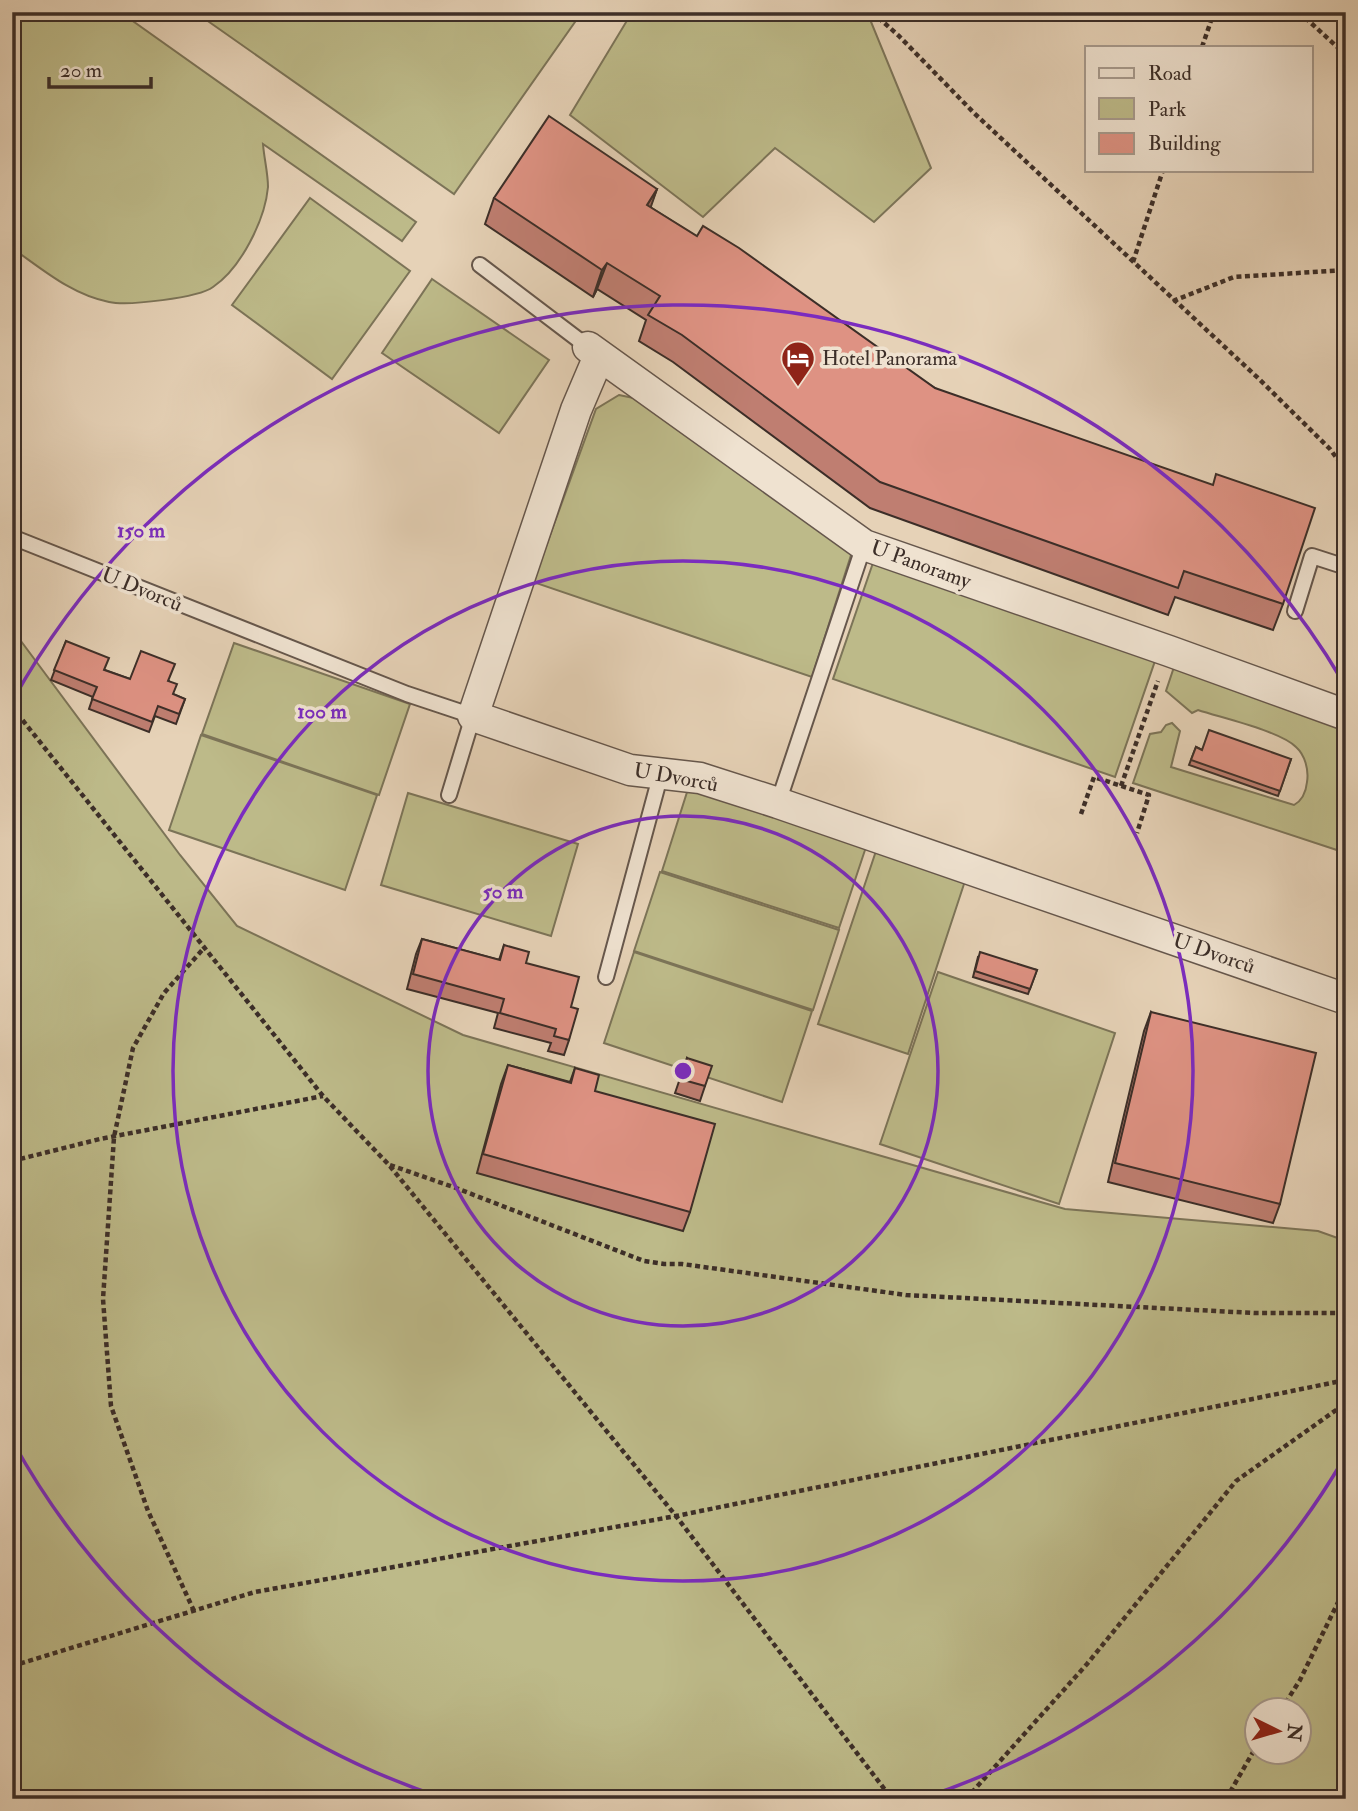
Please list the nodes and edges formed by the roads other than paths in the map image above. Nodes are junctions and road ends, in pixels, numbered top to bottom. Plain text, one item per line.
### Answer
1 (480, 265) dead end
2 (593, 352) junction
3 (12, 537) edge
4 (864, 545) junction
5 (1346, 567) edge
6 (1294, 611) edge
7 (1346, 715) edge
8 (473, 716) junction
9 (661, 773) junction
10 (449, 795) dead end
11 (778, 803) junction
12 (606, 977) dead end
13 (1346, 999) edge

1 - 2 lane, U Panoramy
2 - 4 street, U Panoramy
2 - 8 street
3 - 8 lane, U Dvorců
4 - 7 street, U Panoramy
4 - 11 lane
5 - 6 lane
8 - 9 street, U Dvorců
8 - 10 lane
9 - 11 street, U Dvorců
9 - 12 lane
11 - 13 street, U Dvorců

